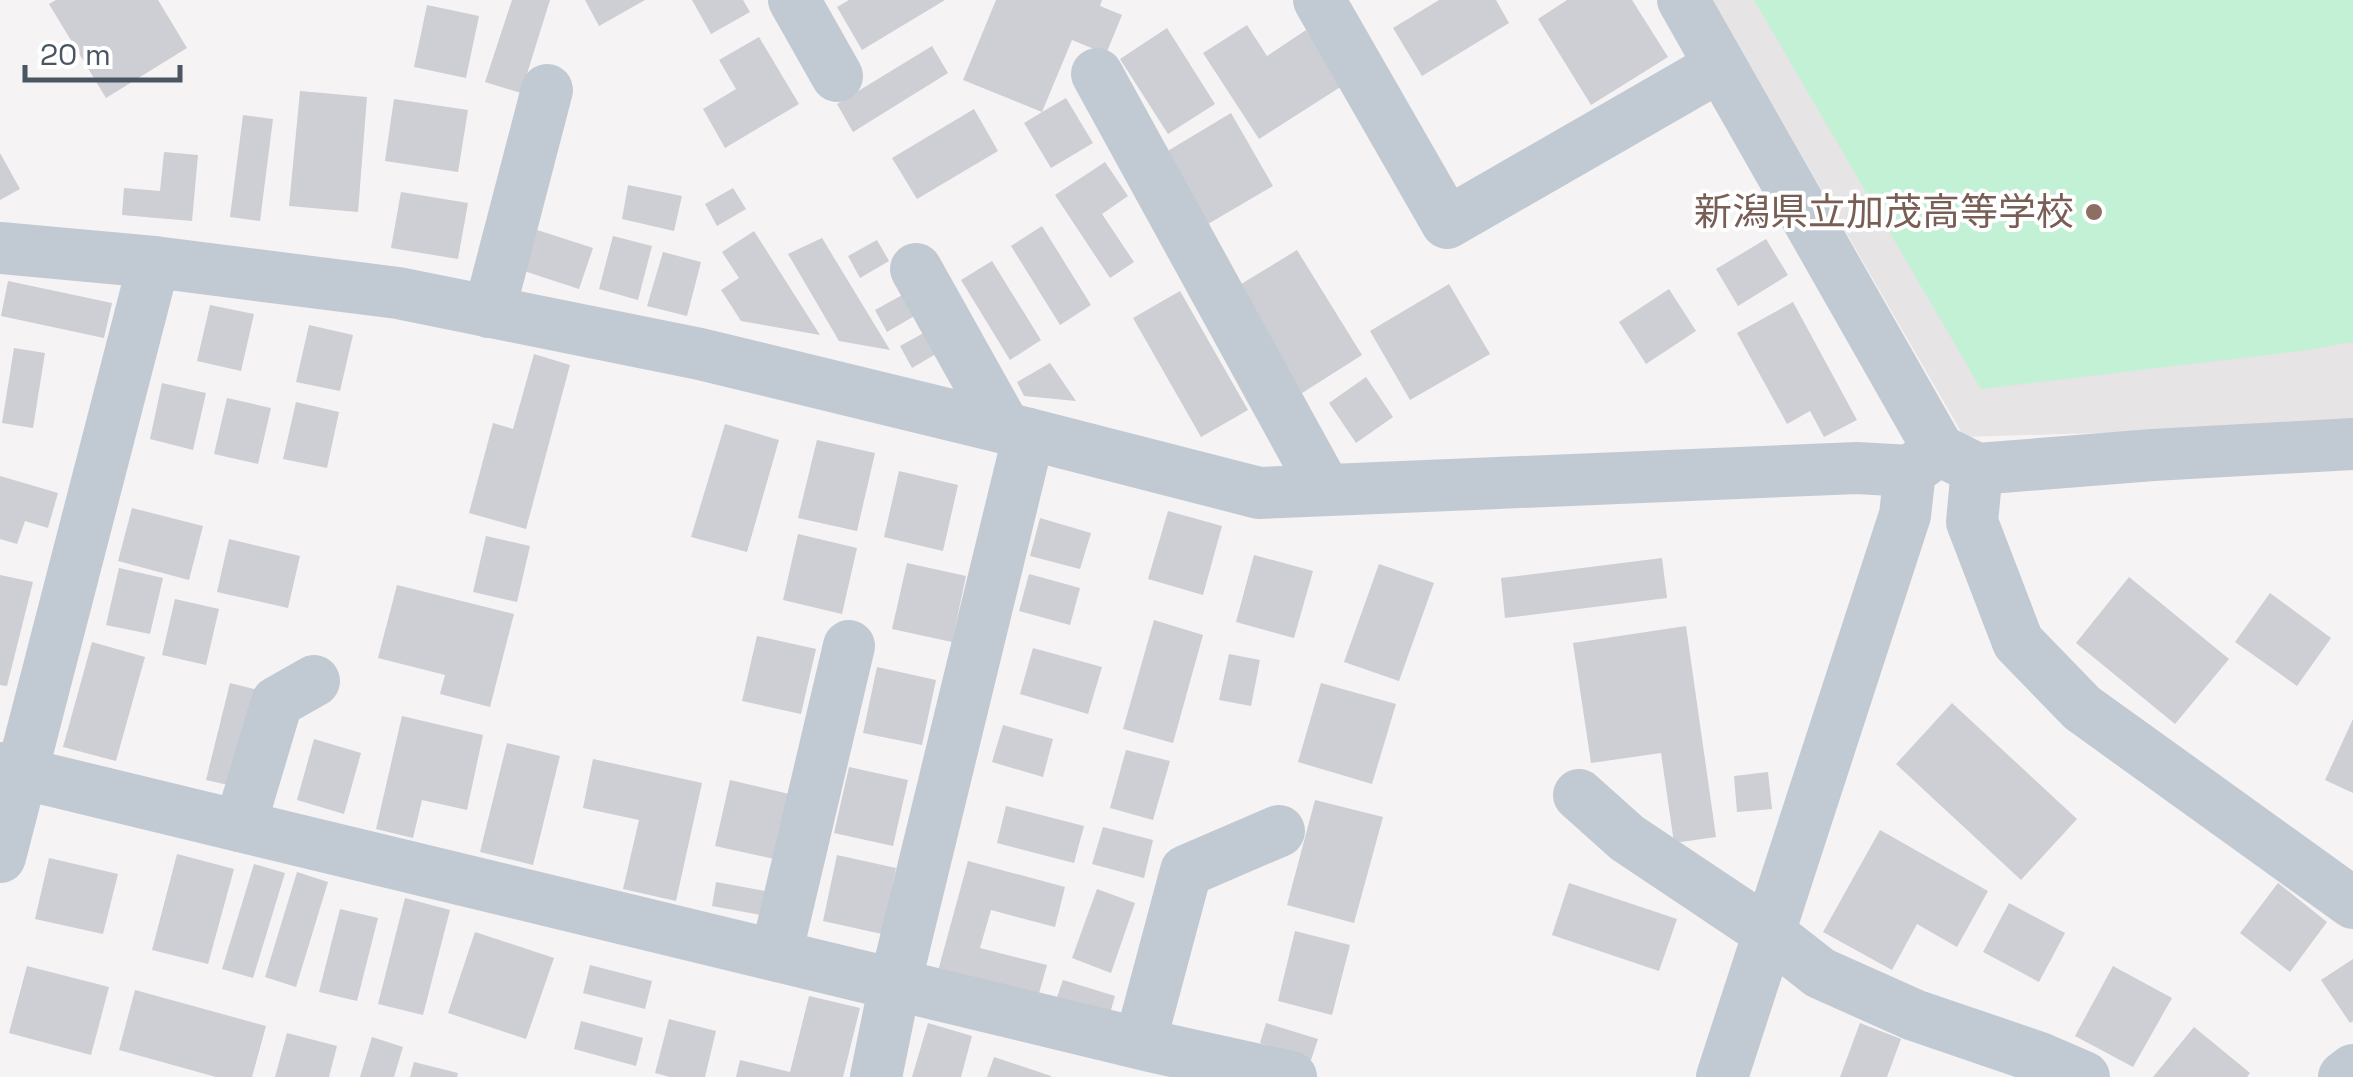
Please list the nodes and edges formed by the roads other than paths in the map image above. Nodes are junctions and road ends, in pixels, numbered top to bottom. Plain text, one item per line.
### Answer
1 (794, 0) edge
2 (1319, 0) edge
3 (1682, 0) edge
4 (1720, 66) junction
5 (1096, 74) dead end
6 (837, 76) dead end
7 (547, 90) dead end
8 (0, 248) edge
9 (154, 262) junction
10 (916, 269) dead end
11 (490, 312) junction
12 (1017, 431) junction
13 (2353, 444) edge
14 (1942, 463) junction
15 (1325, 489) junction
16 (849, 646) dead end
17 (314, 681) dead end
18 (11, 771) edge
19 (1578, 795) dead end
20 (240, 826) junction
21 (1278, 831) dead end
22 (0, 857) edge
23 (2353, 902) edge
24 (1769, 932) junction
25 (776, 955) junction
26 (895, 984) junction
27 (1140, 1043) junction
28 (2353, 1070) edge
29 (876, 1077) edge
30 (1291, 1077) edge
31 (1722, 1077) edge
32 (2084, 1077) edge
33 (2344, 1077) edge

1 - 6 street
2 - 4 street
3 - 4 street
4 - 14 street
5 - 15 street
7 - 11 street
8 - 9 street
9 - 11 street
9 - 18 street
10 - 12 street
11 - 12 street
12 - 15 street
12 - 26 street
13 - 14 street
14 - 15 street
14 - 23 street
14 - 24 street
16 - 25 street
17 - 20 street
18 - 20 street
18 - 22 street
19 - 24 street
20 - 25 street
21 - 27 street
24 - 31 street
24 - 32 street
25 - 26 street
26 - 27 street
26 - 29 street
27 - 30 street
28 - 33 street

